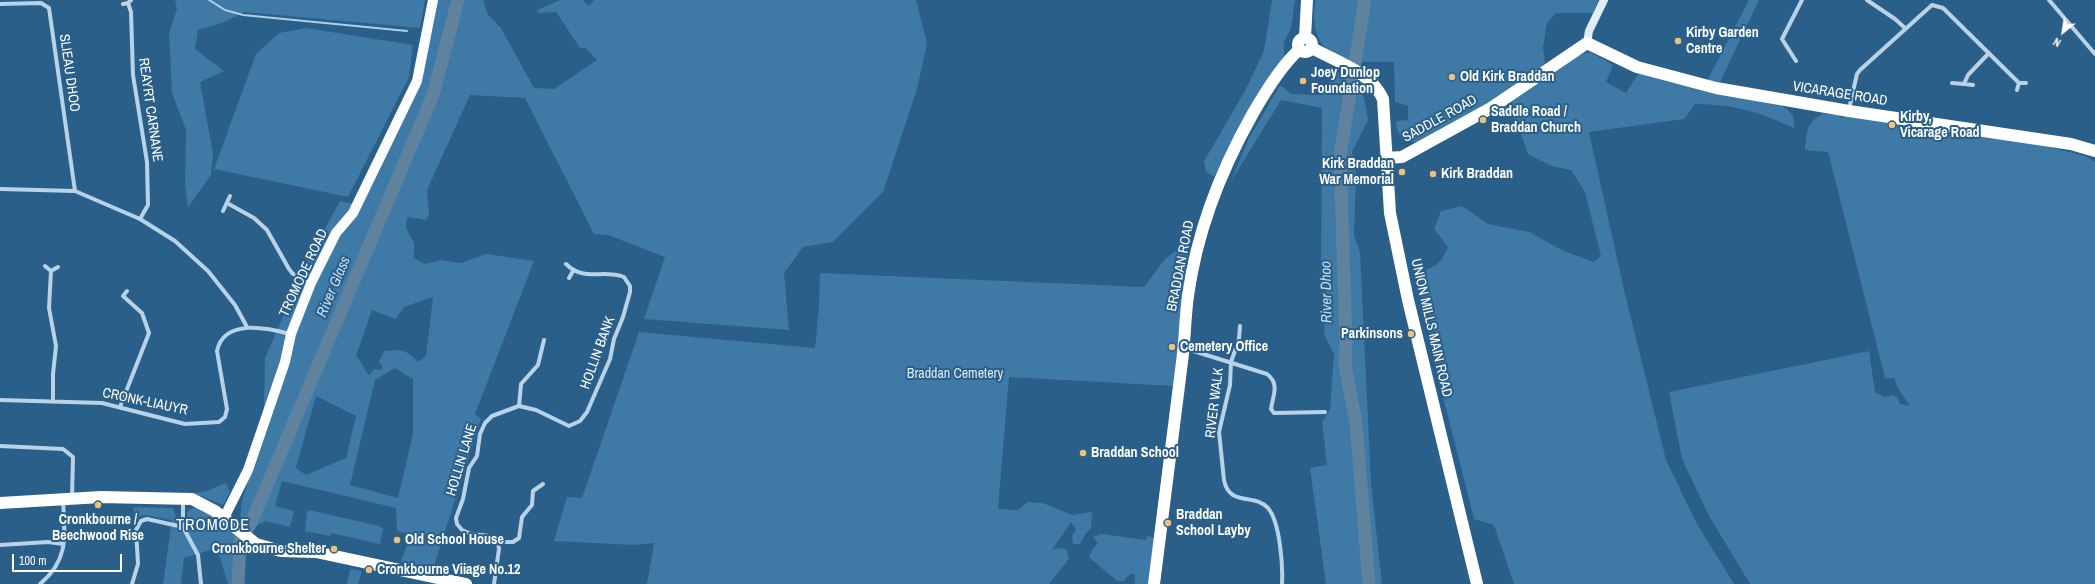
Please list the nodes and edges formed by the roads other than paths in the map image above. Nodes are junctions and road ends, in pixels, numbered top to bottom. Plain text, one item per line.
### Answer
1 (433, 0) edge
2 (1308, 0) edge
3 (1604, 0) edge
4 (1802, 0) edge
5 (1867, 0) edge
6 (2049, 0) edge
7 (127, 3) edge
8 (0, 4) edge
9 (1905, 28) junction
10 (1587, 43) junction
11 (1308, 46) junction
12 (1989, 54) junction
13 (2095, 54) edge
14 (1796, 60) dead end
15 (1952, 83) dead end
16 (2019, 83) junction
17 (2026, 83) dead end
18 (1964, 84) junction
19 (1973, 85) dead end
20 (2017, 90) dead end
21 (1849, 111) junction
22 (2095, 151) edge
23 (1386, 158) junction
24 (0, 189) edge
25 (75, 191) junction
26 (230, 196) dead end
27 (227, 203) junction
28 (223, 211) dead end
29 (140, 219) junction
30 (566, 264) dead end
31 (45, 266) dead end
32 (58, 267) dead end
33 (50, 271) junction
34 (573, 271) junction
35 (569, 278) dead end
36 (311, 283) junction
37 (127, 291) dead end
38 (123, 296) junction
39 (118, 299) dead end
40 (1240, 326) dead end
41 (247, 327) junction
42 (291, 334) junction
43 (544, 340) dead end
44 (1184, 348) junction
45 (1231, 362) junction
46 (0, 400) edge
47 (53, 402) junction
48 (519, 406) junction
49 (120, 407) junction
50 (1325, 412) dead end
51 (0, 446) edge
52 (542, 484) dead end
53 (183, 498) junction
54 (67, 499) junction
55 (0, 503) edge
56 (224, 518) junction
57 (183, 527) junction
58 (498, 542) junction
59 (63, 544) junction
60 (0, 545) edge
61 (441, 581) edge
62 (40, 584) edge
63 (132, 584) edge
64 (201, 584) edge
65 (466, 584) edge
66 (494, 584) edge
67 (1154, 584) edge
68 (1282, 584) edge
69 (1477, 584) edge

1 - 36 main road, TROMODE ROAD
2 - 11 highway
3 - 10 main road
4 - 14 street
5 - 9 street
6 - 13 street
7 - 29 street, REAYRT CARNANE
8 - 25 street, SLIEAU DHOO
9 - 12 street
9 - 21 street
10 - 21 highway, VICARAGE ROAD
10 - 23 highway, SADDLE ROAD
11 - 23 highway, UNION MILLS MAIN ROAD
11 - 44 highway, BRADDAN ROAD
12 - 16 street
12 - 18 street
15 - 18 street
16 - 17 street
16 - 20 street
18 - 19 street
21 - 22 highway, VICARAGE ROAD
23 - 69 highway, UNION MILLS MAIN ROAD
24 - 25 street
25 - 29 street
26 - 27 street
27 - 28 street
27 - 36 street
29 - 41 street
30 - 34 street
31 - 33 street
32 - 33 street
33 - 47 street
34 - 35 street
34 - 48 street, HOLLIN BANK
36 - 42 main road, TROMODE ROAD
37 - 38 street
38 - 39 street
38 - 49 street
40 - 45 street, RIVER WALK
41 - 42 street, CRONK-LIAUYR
41 - 49 street, CRONK-LIAUYR
42 - 56 main road, TROMODE ROAD
43 - 48 street
44 - 45 street
44 - 67 highway, BRADDAN ROAD
45 - 50 street
45 - 68 street, RIVER WALK
46 - 47 street, CRONK-LIAUYR
47 - 49 street, CRONK-LIAUYR
48 - 58 street, HOLLIN LANE
51 - 54 street
52 - 58 street
53 - 54 highway
53 - 56 highway
53 - 57 street
54 - 55 highway
54 - 59 street
56 - 61 highway
57 - 63 street
57 - 64 street
58 - 66 street
59 - 60 street
59 - 62 street
61 - 65 highway

